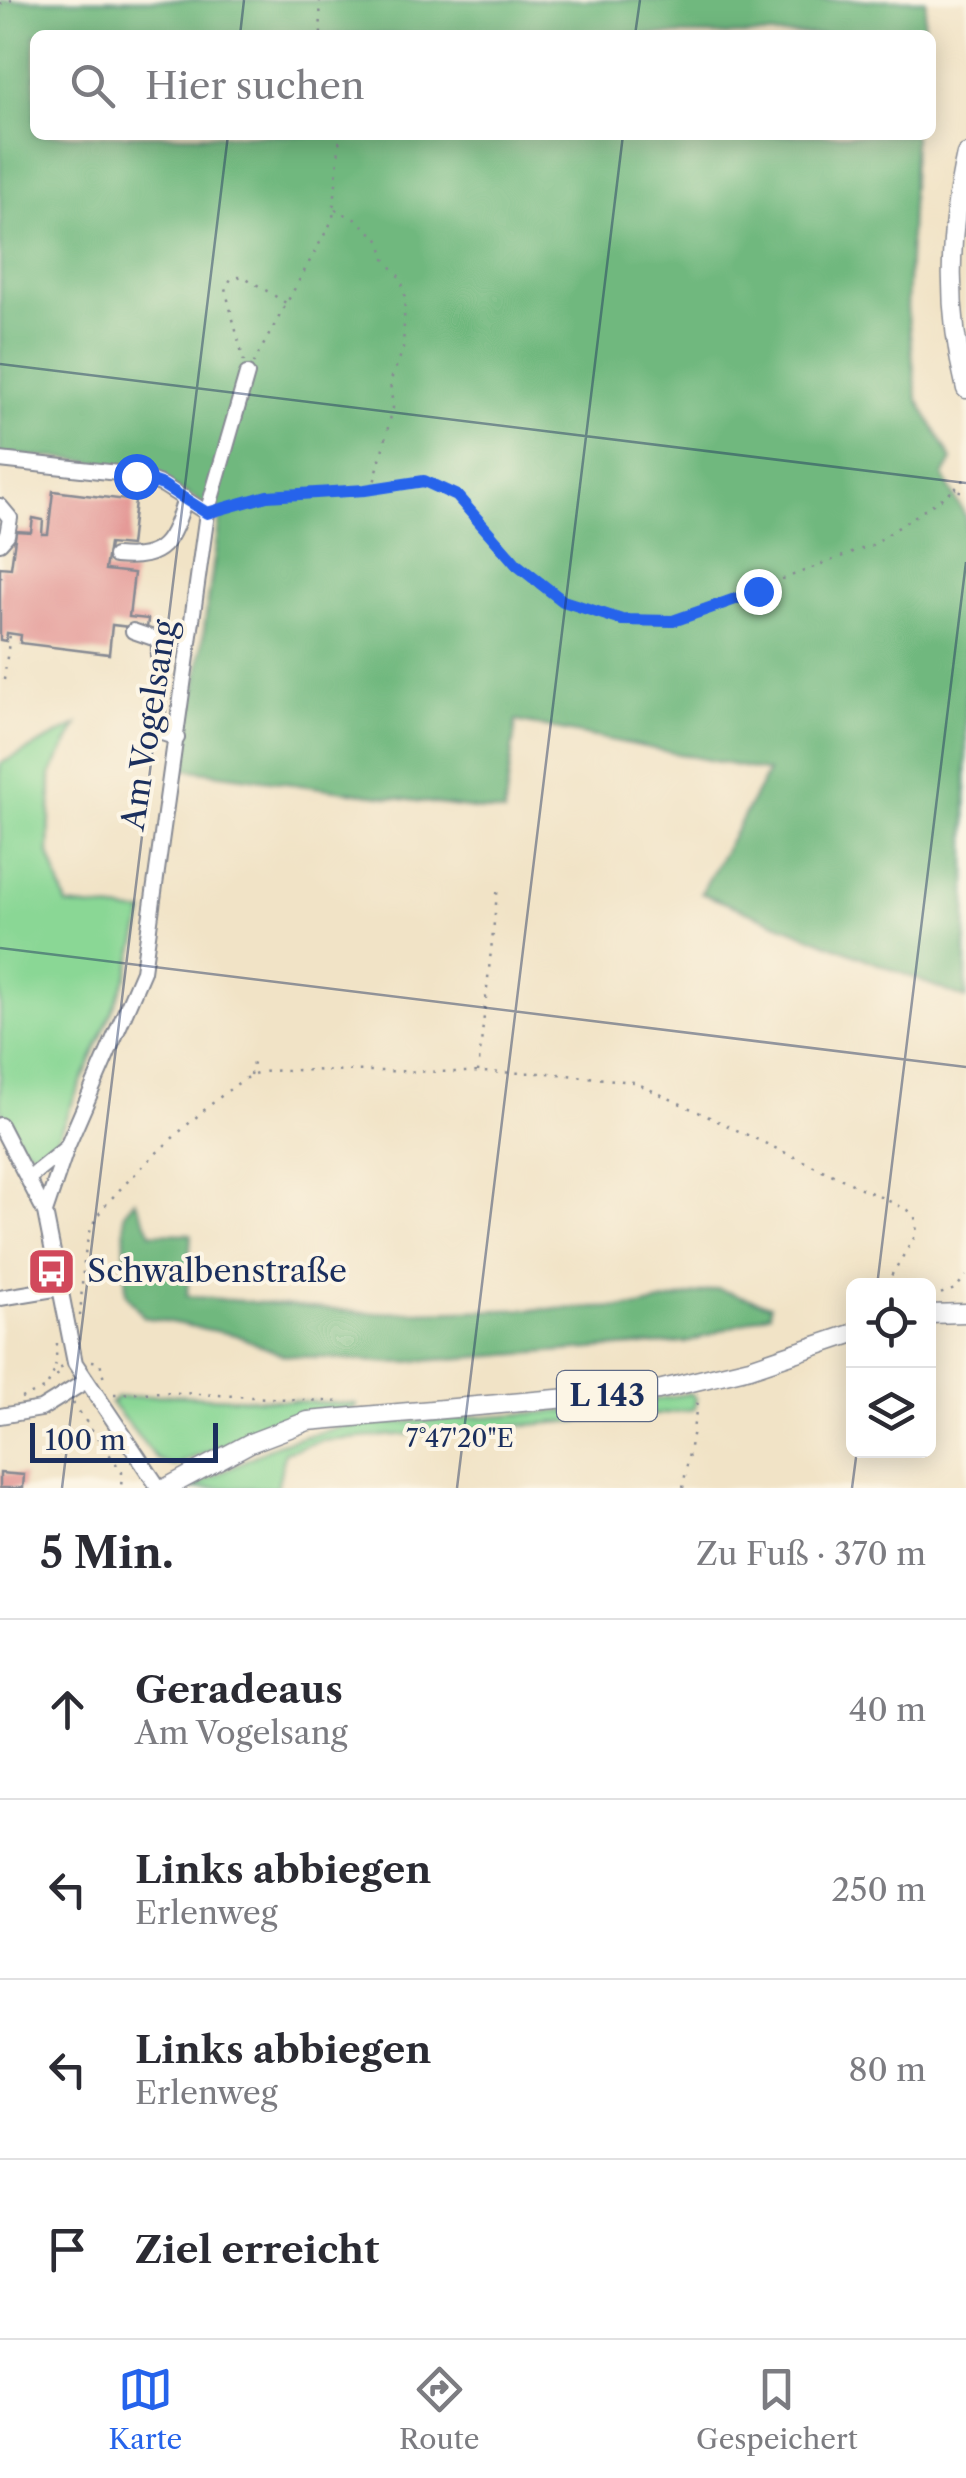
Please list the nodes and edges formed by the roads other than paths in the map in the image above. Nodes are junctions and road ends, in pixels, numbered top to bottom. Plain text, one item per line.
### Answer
1 (966, 154) edge
2 (247, 374) road end
3 (966, 388) edge
4 (0, 460) edge
5 (185, 498) junction
6 (0, 506) edge
7 (207, 513) junction
8 (0, 543) edge
9 (116, 556) dead end
10 (133, 631) dead end
11 (177, 738) junction
12 (0, 1125) edge
13 (66, 1148) junction
14 (30, 1176) junction
15 (45, 1212) junction
16 (60, 1288) junction
17 (0, 1298) edge
18 (966, 1313) edge
19 (936, 1314) edge
20 (846, 1336) edge
21 (86, 1381) junction
22 (0, 1416) edge
23 (162, 1488) edge

1 - 3 main road
2 - 7 street, Am Vogelsang
4 - 5 street
5 - 7 street
5 - 9 street
6 - 8 street
7 - 11 street, Am Vogelsang
10 - 11 street
11 - 13 street, Am Vogelsang
12 - 14 street, Am Vogelsang
13 - 14 street, Am Vogelsang
13 - 15 street, Am Vogelsang
14 - 15 street, Am Vogelsang
15 - 16 street, Am Vogelsang
16 - 17 street
16 - 21 street, Am Vogelsang
18 - 19 main road
20 - 23 main road, L 143
21 - 22 street
21 - 23 street, Am Vogelsang / L 143

